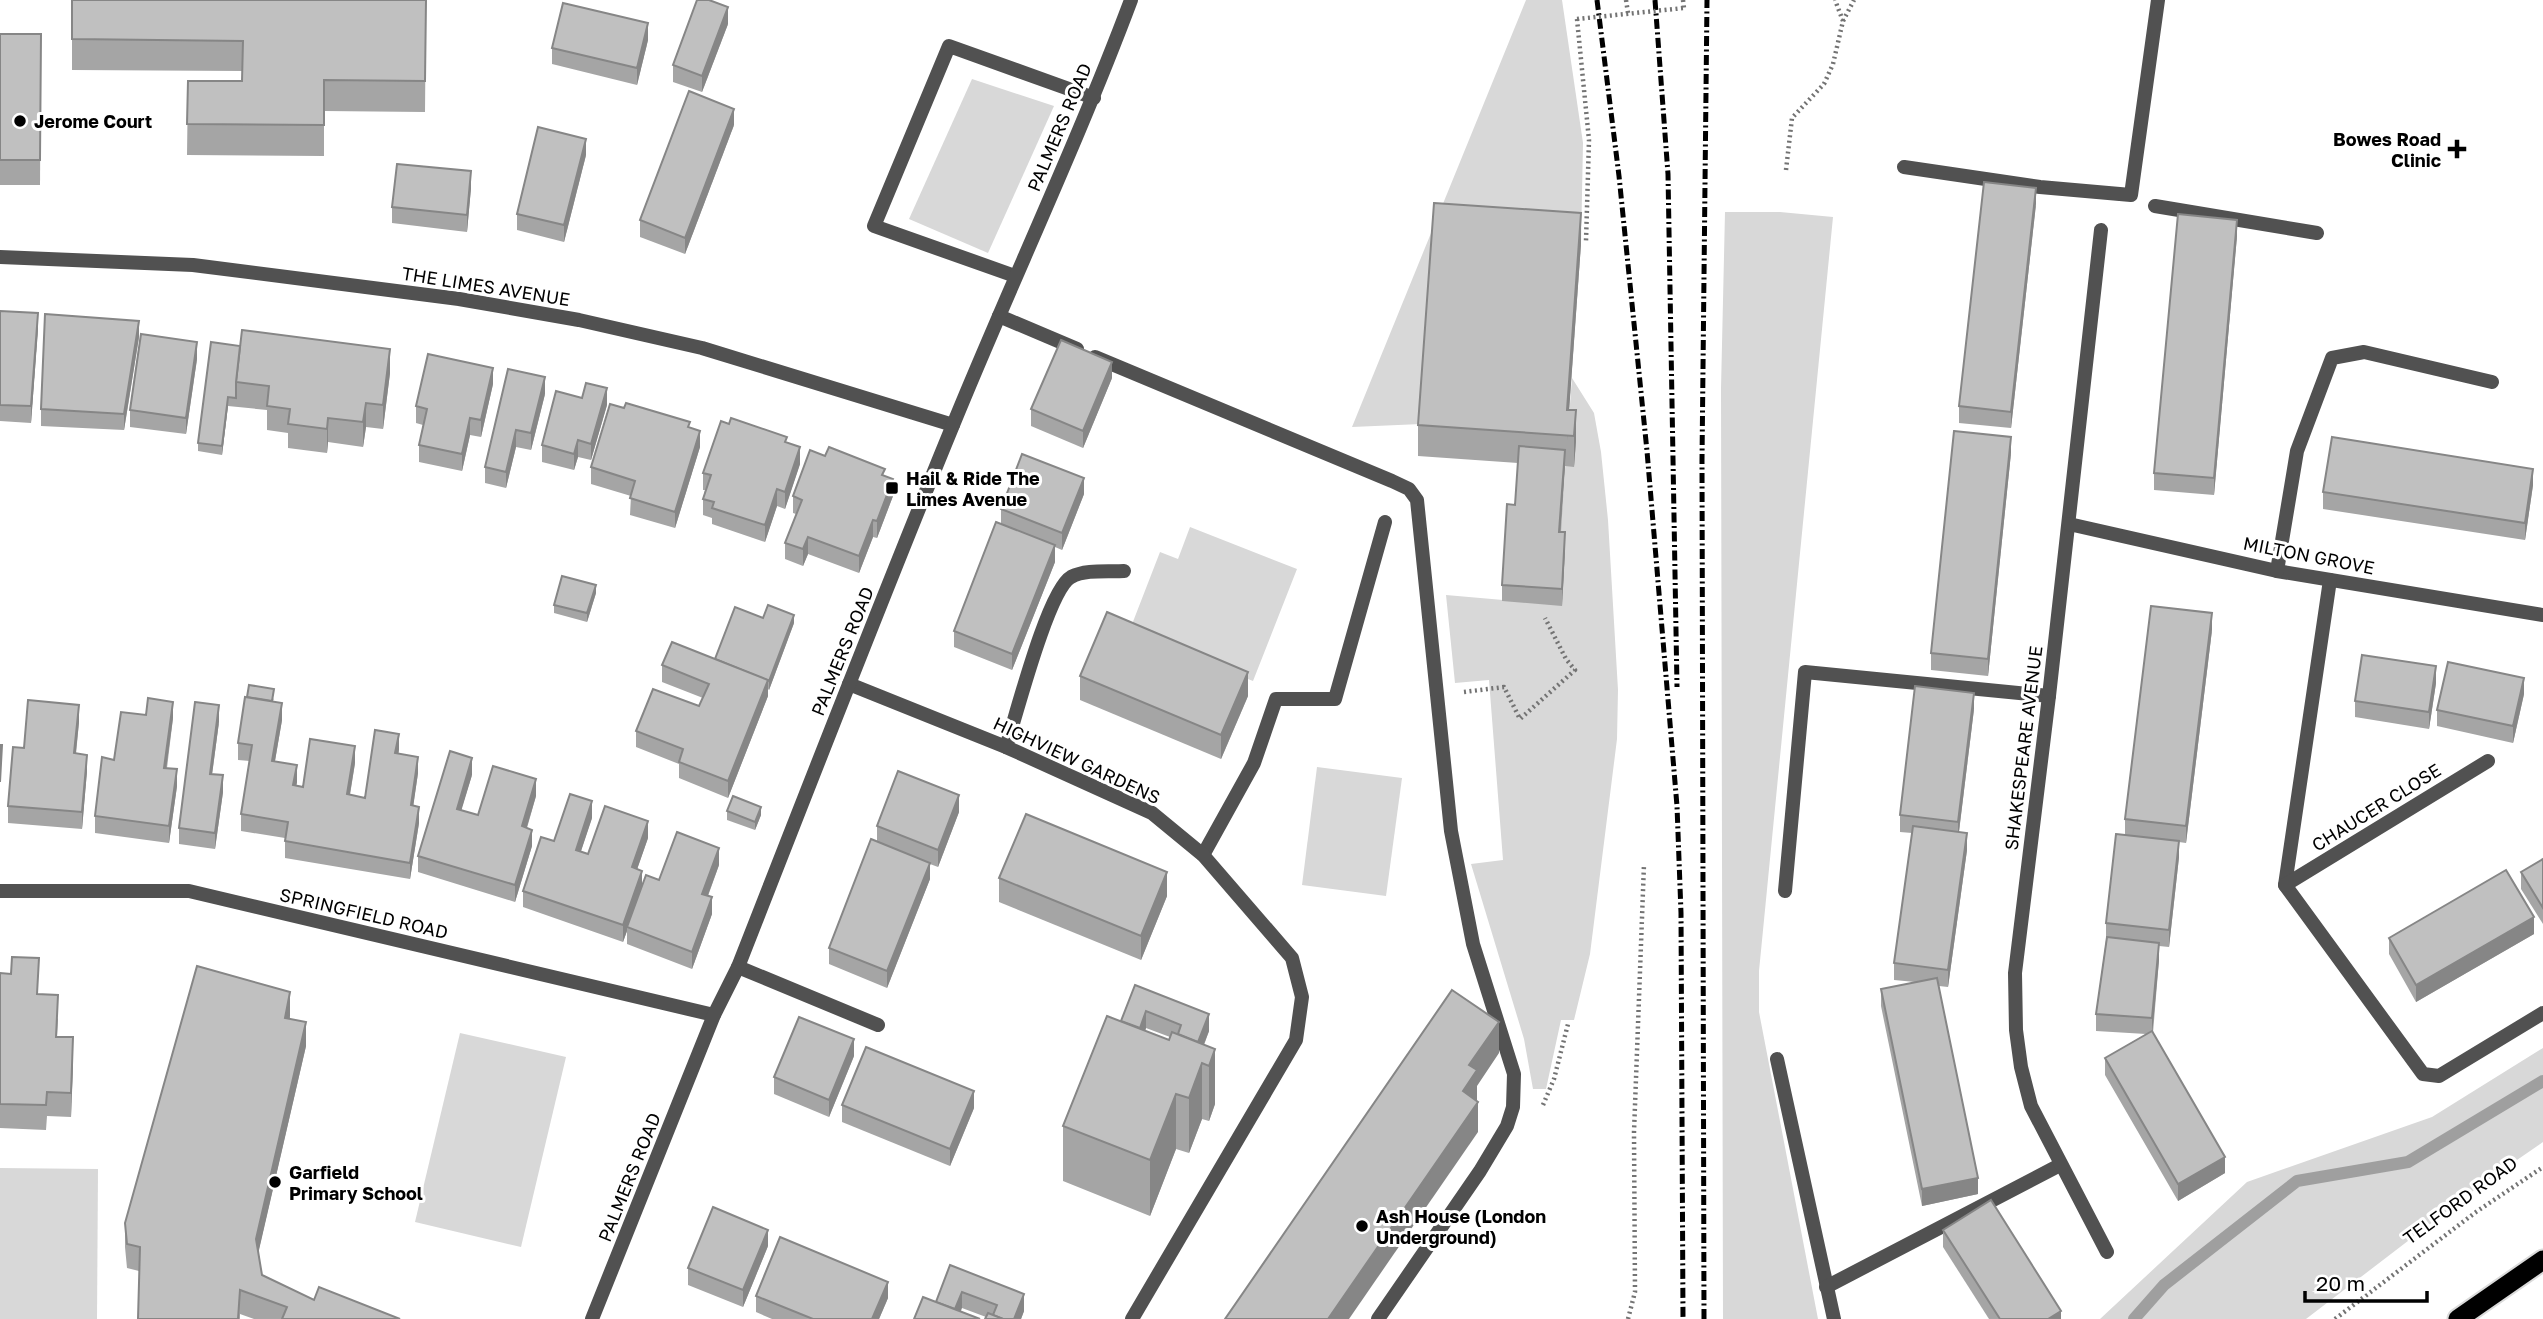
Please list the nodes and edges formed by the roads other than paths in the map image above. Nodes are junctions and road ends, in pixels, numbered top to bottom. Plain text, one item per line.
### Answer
1 (1131, 0) edge
2 (2158, 0) edge
3 (1094, 98) junction
4 (1904, 167) dead end
5 (2155, 206) dead end
6 (2101, 230) dead end
7 (2317, 233) dead end
8 (0, 257) edge
9 (1015, 276) junction
10 (999, 316) junction
11 (2492, 382) dead end
12 (953, 425) junction
13 (1385, 522) dead end
14 (2069, 524) junction
15 (1124, 571) dead end
16 (2277, 571) junction
17 (2330, 580) junction
18 (2543, 615) edge
19 (849, 684) junction
20 (2049, 696) junction
21 (1006, 747) junction
22 (2488, 761) dead end
23 (1203, 855) junction
24 (2285, 885) junction
25 (0, 891) edge
26 (1784, 891) dead end
27 (738, 967) junction
28 (2543, 1013) edge
29 (715, 1015) junction
30 (878, 1025) dead end
31 (1777, 1059) dead end
32 (2060, 1165) junction
33 (2106, 1252) dead end
34 (2543, 1260) edge
35 (1826, 1287) junction
36 (592, 1319) edge
37 (1132, 1319) edge
38 (1378, 1319) edge
39 (1834, 1319) edge
40 (2458, 1319) edge

1 - 3 street, PALMERS ROAD
2 - 4 street
3 - 9 street, PALMERS ROAD
3 - 9 street
5 - 7 street
6 - 14 street, SHAKESPEARE AVENUE
8 - 12 street, THE LIMES AVENUE
9 - 10 street, PALMERS ROAD
10 - 12 street, PALMERS ROAD
10 - 38 street
11 - 16 street
12 - 19 street, PALMERS ROAD
13 - 23 street
14 - 16 street, MILTON GROVE
14 - 20 street, SHAKESPEARE AVENUE
15 - 21 street
16 - 17 street, MILTON GROVE
17 - 18 street, MILTON GROVE
17 - 24 street
19 - 21 street, HIGHVIEW GARDENS
19 - 27 street, PALMERS ROAD
20 - 26 street
20 - 32 street, SHAKESPEARE AVENUE
21 - 23 street, HIGHVIEW GARDENS
22 - 24 street, CHAUCER CLOSE
23 - 37 street, HIGHVIEW GARDENS
24 - 28 street
25 - 29 street, SPRINGFIELD ROAD
27 - 29 street, PALMERS ROAD
27 - 30 street
29 - 36 street, PALMERS ROAD
31 - 35 street
32 - 33 street, SHAKESPEARE AVENUE
32 - 35 street
34 - 40 highway
35 - 39 street

